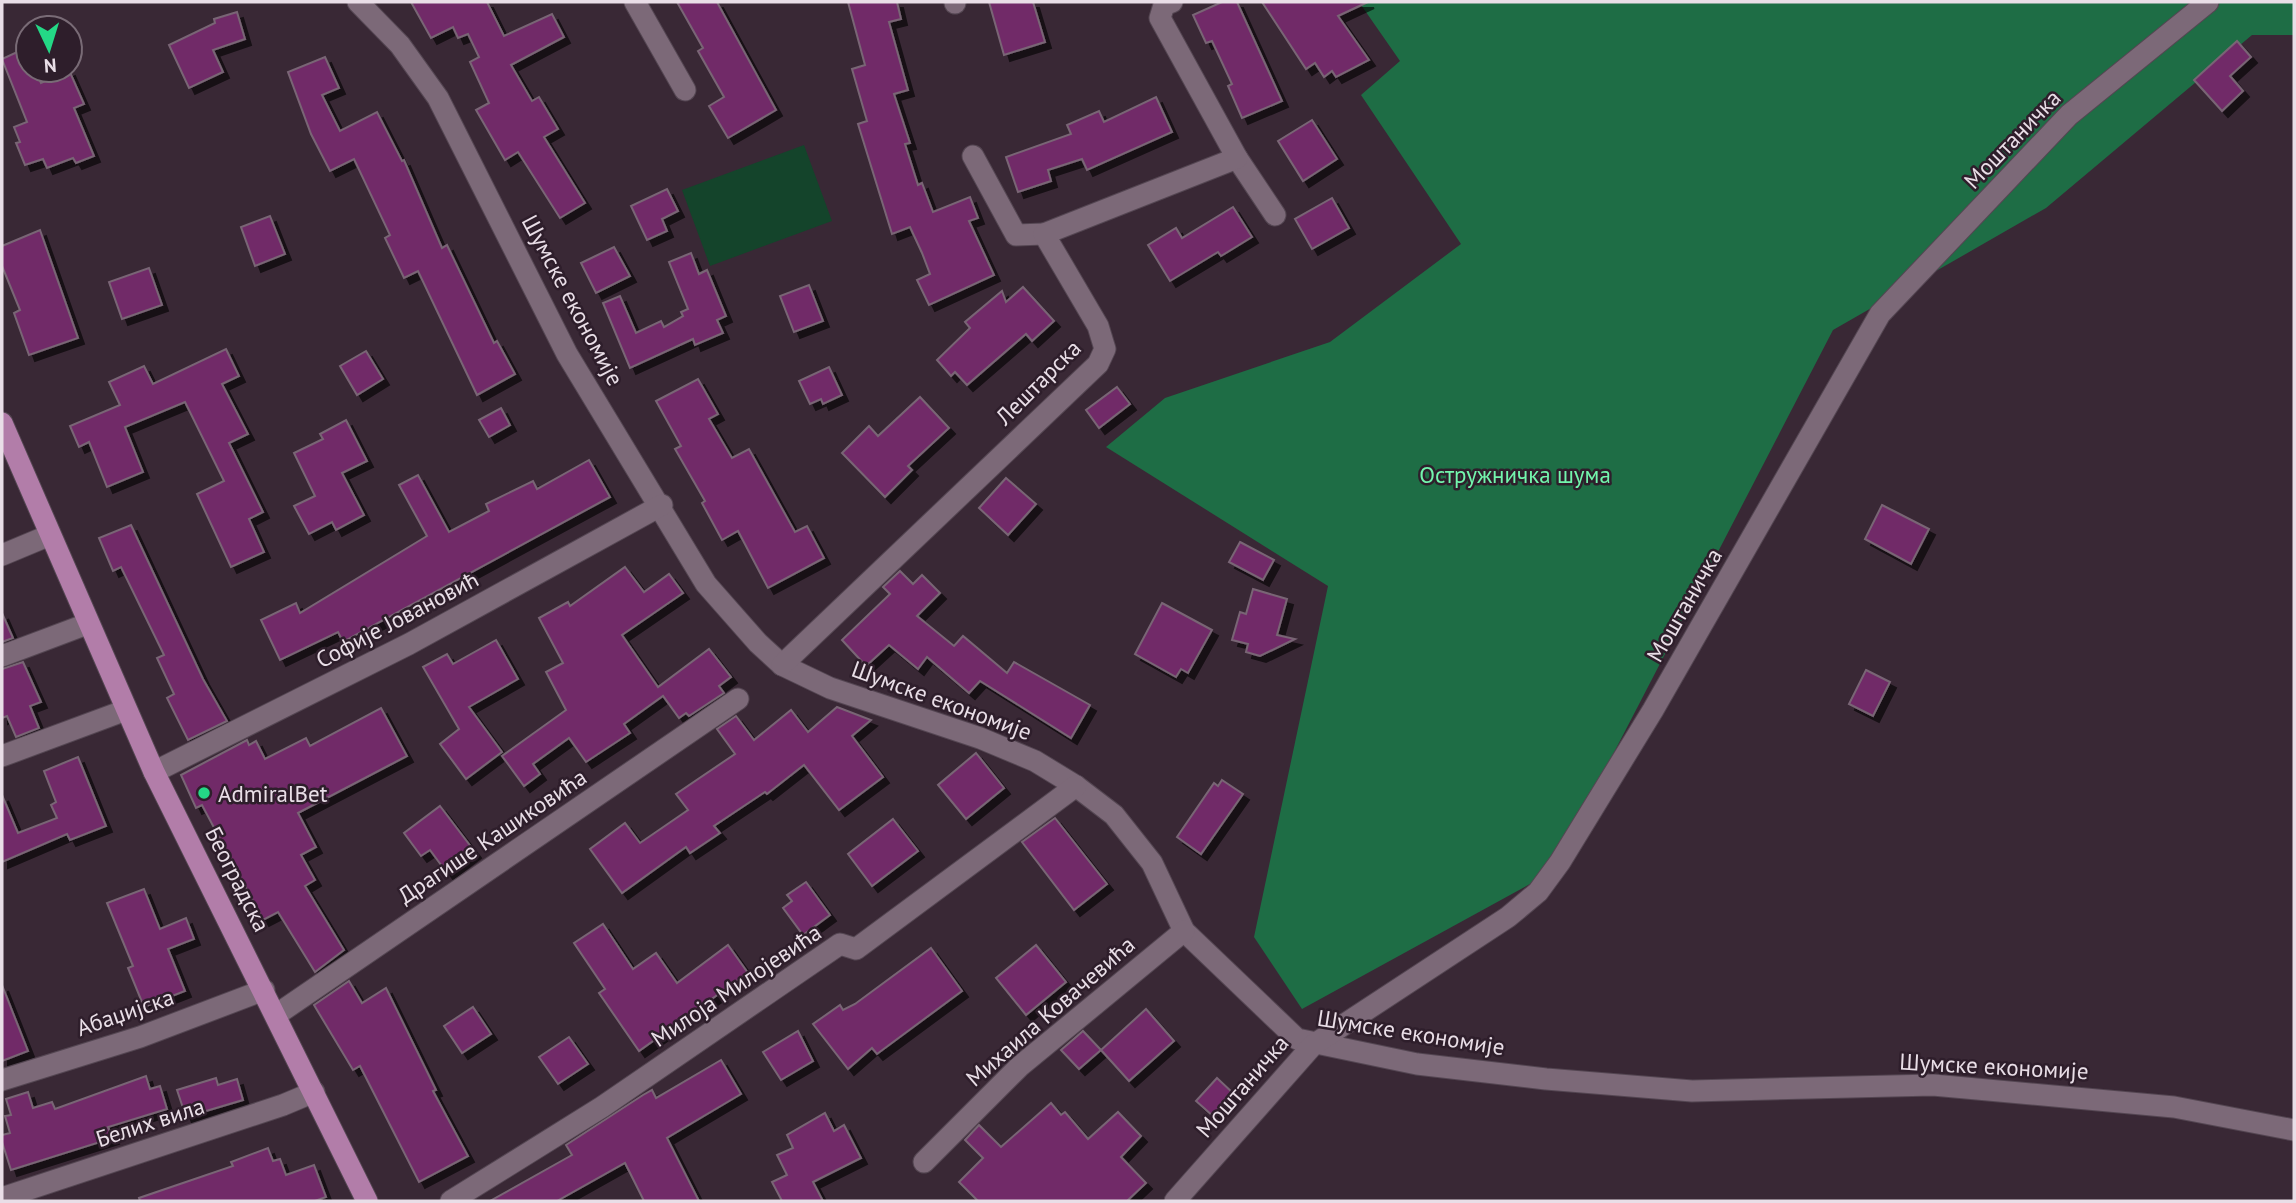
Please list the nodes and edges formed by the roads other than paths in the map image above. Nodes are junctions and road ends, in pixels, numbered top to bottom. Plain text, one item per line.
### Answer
1 (361, 2) edge
2 (635, 2) edge
3 (1172, 2) edge
4 (2208, 2) edge
5 (685, 90) dead end
6 (973, 156) dead end
7 (1237, 158) junction
8 (1275, 215) dead end
9 (1044, 234) junction
10 (2, 424) edge
11 (662, 505) junction
12 (50, 535) junction
13 (2, 555) edge
14 (87, 624) junction
15 (2, 656) edge
16 (782, 665) junction
17 (738, 699) dead end
18 (126, 710) junction
19 (2, 755) edge
20 (154, 772) junction
21 (1076, 786) junction
22 (1184, 931) junction
23 (264, 990) junction
24 (276, 1015) junction
25 (1313, 1045) junction
26 (2, 1080) edge
27 (314, 1092) junction
28 (2294, 1130) edge
29 (924, 1162) dead end
30 (2, 1198) edge
31 (364, 1200) edge
32 (451, 1201) edge
33 (1175, 1201) edge

1 - 11 street, Шумске економије
2 - 5 street
3 - 7 street
4 - 25 street, Моштаничка
6 - 9 street
7 - 8 street
7 - 9 street
9 - 16 street, Лештарска
10 - 12 main road, Београдска
11 - 16 street, Шумске економије
11 - 20 street, Софије Јовановић
12 - 13 street
12 - 14 main road, Београдска
14 - 15 street
14 - 18 main road, Београдска
16 - 21 street, Шумске економије
17 - 24 street, Драгише Кашиковића
18 - 19 street
18 - 20 main road, Београдска
20 - 23 main road, Београдска
21 - 22 street, Шумске економије
21 - 32 street, Милоја Милојевића
22 - 25 street, Шумске економије
22 - 29 street, Михаила Ковачевића
23 - 24 main road, Београдска
23 - 26 street, Абаџијска
24 - 27 main road, Београдска
25 - 28 street, Шумске економије
25 - 33 street, Моштаничка
27 - 30 street, Белих вила
27 - 31 main road, Београдска

